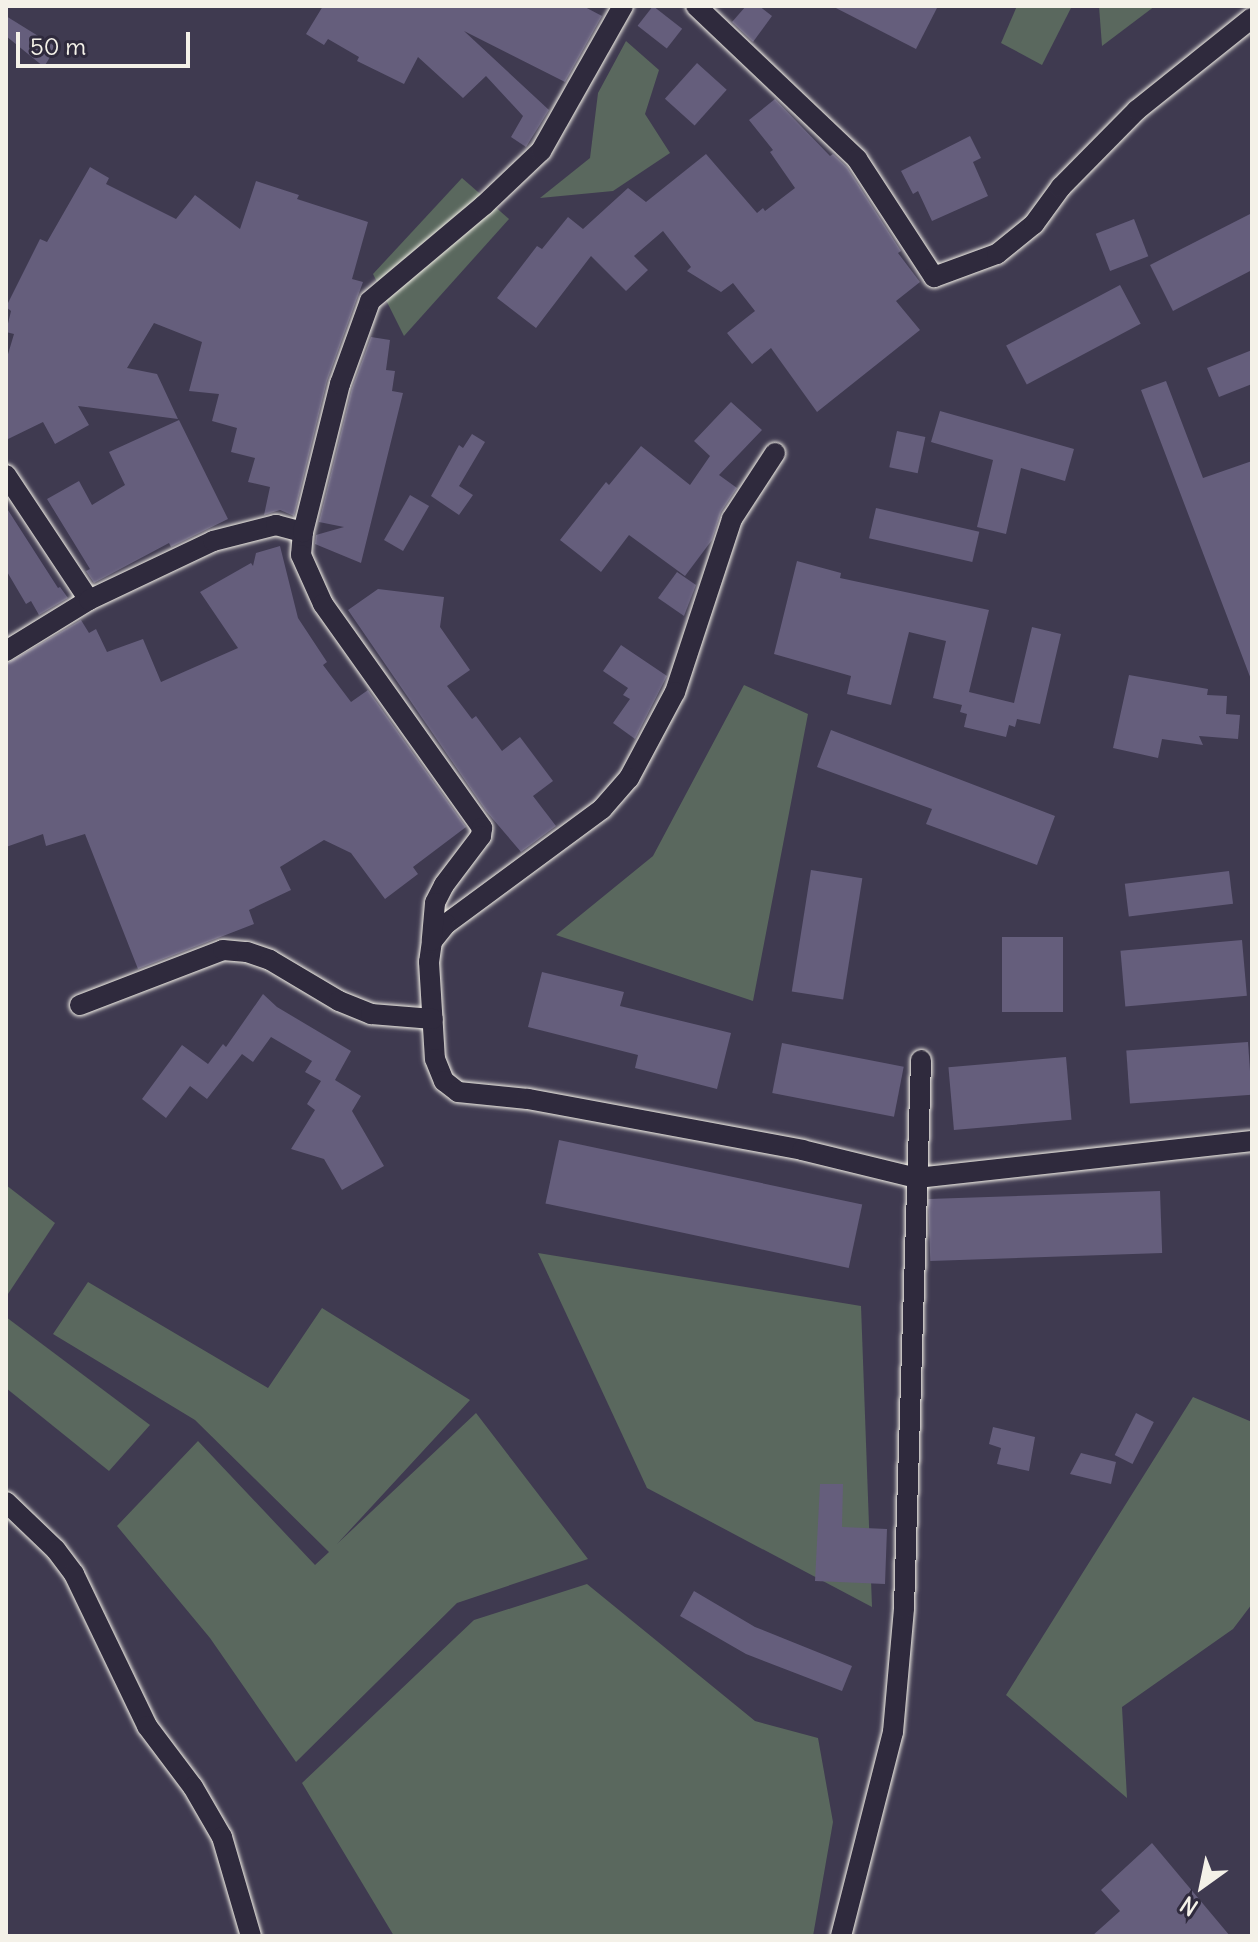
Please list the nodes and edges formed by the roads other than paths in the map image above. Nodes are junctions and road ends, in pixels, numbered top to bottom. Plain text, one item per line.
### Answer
1 (623, 6) edge
2 (696, 6) edge
3 (1252, 18) edge
4 (775, 453) dead end
5 (6, 475) edge
6 (303, 532) junction
7 (89, 600) junction
8 (6, 651) edge
9 (432, 941) junction
10 (80, 1005) dead end
11 (433, 1019) junction
12 (921, 1060) dead end
13 (1252, 1141) edge
14 (917, 1178) junction
15 (6, 1502) edge
16 (251, 1936) edge
17 (841, 1936) edge

1 - 6 street
2 - 3 street
4 - 9 street
5 - 7 street
6 - 7 street
6 - 9 street
7 - 8 street
9 - 11 street
10 - 11 street
11 - 14 street
12 - 14 street
13 - 14 street
14 - 17 street
15 - 16 street

